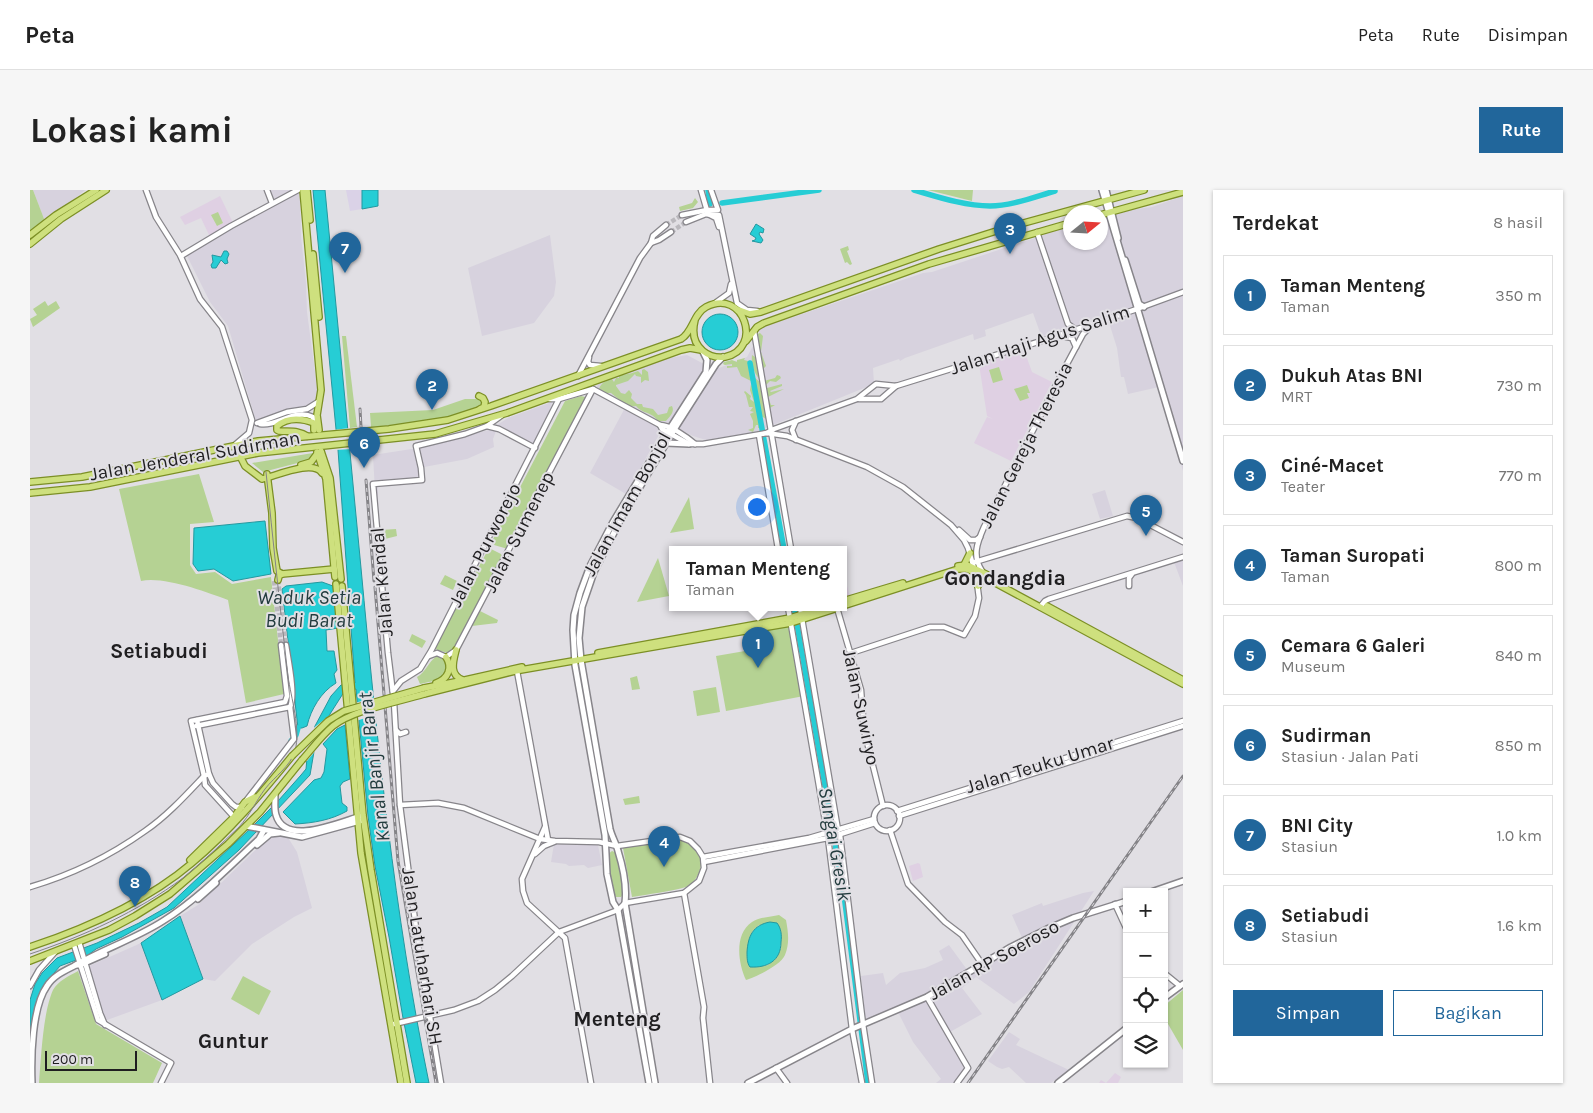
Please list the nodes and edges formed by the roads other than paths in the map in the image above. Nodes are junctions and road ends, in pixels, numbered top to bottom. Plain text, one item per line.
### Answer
1 (96, 190) edge
2 (106, 190) edge
3 (146, 190) edge
4 (267, 190) edge
5 (298, 190) edge
6 (303, 190) edge
7 (307, 190) edge
8 (702, 190) edge
9 (711, 190) edge
10 (1102, 190) edge
11 (1106, 190) edge
12 (1144, 190) edge
13 (1183, 192) edge
14 (1106, 199) junction
15 (272, 203) junction
16 (716, 203) junction
17 (707, 210) junction
18 (1110, 212) junction
19 (682, 215) tunnel mouth
20 (686, 222) tunnel mouth
21 (666, 225) tunnel mouth
22 (1063, 225) edge
23 (671, 232) tunnel mouth
24 (1037, 232) junction
25 (30, 235) edge
26 (652, 243) junction
27 (30, 244) edge
28 (181, 256) junction
29 (1183, 292) edge
30 (715, 303) junction
31 (1144, 307) junction
32 (734, 308) junction
33 (1137, 309) junction
34 (761, 312) junction
35 (693, 322) junction
36 (1094, 323) junction
37 (1068, 324) junction
38 (1075, 330) junction
39 (754, 331) junction
40 (1066, 332) junction
41 (686, 336) junction
42 (1054, 337) junction
43 (741, 346) junction
44 (1076, 348) junction
45 (688, 349) junction
46 (703, 351) junction
47 (589, 356) junction
48 (723, 357) junction
49 (578, 376) junction
50 (896, 386) junction
51 (322, 388) junction
52 (593, 389) junction
53 (479, 396) dead end
54 (546, 399) junction
55 (559, 399) junction
56 (857, 399) junction
57 (478, 410) junction
58 (507, 413) junction
59 (496, 419) junction
60 (252, 420) junction
61 (317, 421) junction
62 (796, 421) junction
63 (257, 423) junction
64 (487, 426) junction
65 (499, 429) junction
66 (317, 430) dead end
67 (670, 431) junction
68 (766, 433) junction
69 (307, 436) junction
70 (783, 436) junction
71 (796, 440) junction
72 (772, 442) junction
73 (666, 443) junction
74 (692, 444) junction
75 (234, 445) junction
76 (535, 448) junction
77 (318, 452) junction
78 (240, 456) junction
79 (1183, 461) edge
80 (268, 476) junction
81 (326, 480) junction
82 (30, 482) edge
83 (30, 494) edge
84 (951, 525) junction
85 (980, 536) junction
86 (1183, 542) edge
87 (778, 546) edge
88 (789, 546) edge
89 (973, 553) junction
90 (1183, 556) edge
91 (334, 557) junction
92 (974, 565) junction
93 (334, 569) junction
94 (323, 570) junction
95 (1134, 573) junction
96 (986, 578) junction
97 (337, 580) junction
98 (978, 586) junction
99 (1129, 586) dead end
100 (847, 600) edge
101 (847, 605) edge
102 (1041, 605) junction
103 (789, 611) edge
104 (801, 611) edge
105 (817, 611) edge
106 (826, 611) edge
107 (841, 611) edge
108 (802, 618) junction
109 (791, 620) junction
110 (284, 645) tunnel mouth
111 (456, 650) junction
112 (432, 652) junction
113 (851, 653) junction
114 (446, 657) junction
115 (577, 659) junction
116 (286, 666) junction
117 (517, 671) junction
118 (1170, 675) junction
119 (391, 680) junction
120 (466, 680) junction
121 (1183, 680) edge
122 (401, 681) junction
123 (1183, 684) edge
124 (424, 690) junction
125 (393, 691) junction
126 (290, 707) junction
127 (197, 720) junction
128 (1183, 721) edge
129 (192, 724) junction
130 (198, 726) junction
131 (1183, 726) edge
132 (396, 730) junction
133 (406, 732) dead end
134 (1130, 740) junction
135 (593, 745) junction
136 (1076, 754) junction
137 (1078, 759) junction
138 (1023, 773) junction
139 (207, 775) junction
140 (962, 792) junction
141 (257, 796) junction
142 (275, 798) junction
143 (244, 804) junction
144 (400, 805) junction
145 (883, 806) junction
146 (897, 811) junction
147 (899, 816) junction
148 (234, 817) junction
149 (361, 818) junction
150 (875, 821) junction
151 (248, 826) junction
152 (545, 827) junction
153 (263, 829) junction
154 (890, 830) junction
155 (279, 833) junction
156 (838, 833) junction
157 (828, 836) junction
158 (540, 839) junction
159 (548, 840) junction
160 (556, 841) junction
161 (605, 844) junction
162 (617, 846) junction
163 (532, 856) junction
164 (704, 860) junction
165 (232, 866) junction
166 (181, 871) junction
167 (1183, 881) edge
168 (30, 887) edge
169 (1163, 888) edge
170 (684, 893) junction
171 (1123, 902) edge
172 (624, 903) junction
173 (1115, 904) junction
174 (618, 910) junction
175 (1123, 921) edge
176 (559, 932) junction
177 (30, 947) edge
178 (77, 947) junction
179 (56, 951) junction
180 (32, 960) edge
181 (81, 962) junction
182 (982, 964) junction
183 (38, 970) junction
184 (1168, 976) edge
185 (1182, 985) edge
186 (30, 986) edge
187 (1168, 995) edge
188 (927, 997) junction
189 (431, 1017) junction
190 (396, 1024) junction
191 (862, 1024) junction
192 (853, 1028) junction
193 (1123, 1031) edge
194 (776, 1068) junction
195 (402, 1069) junction
196 (32, 1083) edge
197 (161, 1083) edge
198 (401, 1083) edge
199 (407, 1083) edge
200 (441, 1083) edge
201 (591, 1083) edge
202 (650, 1083) edge
203 (656, 1083) edge
204 (710, 1083) edge
205 (748, 1083) edge
206 (787, 1083) edge
207 (862, 1083) edge
208 (872, 1083) edge
209 (957, 1083) edge
210 (1058, 1083) edge

1 - 25 main road
2 - 27 main road
3 - 28 street
4 - 15 street
5 - 15 street
6 - 51 main road
7 - 51 main road
8 - 17 street
9 - 16 street
10 - 14 main road
11 - 14 main road
12 - 14 main road
13 - 18 main road
14 - 18 main road
14 - 34 main road
15 - 28 street
16 - 17 street
16 - 17 street
17 - 19 street
17 - 20 street
17 - 30 street
17 - 34 street
18 - 31 main road
18 - 33 main road
21 - 26 street
22 - 24 main road
23 - 26 street
24 - 37 street
24 - 39 main road
26 - 47 street
28 - 60 street
29 - 31 street, Jalan Haji Agus Salim
30 - 32 main road
30 - 35 main road
31 - 33 street, Jalan Haji Agus Salim
32 - 34 main road
32 - 43 main road
33 - 36 street, Jalan Haji Agus Salim
33 - 79 main road
35 - 41 main road
35 - 46 main road
35 - 47 street
36 - 38 street, Jalan Haji Agus Salim
36 - 44 street, Jalan Gereja Theresia
37 - 38 street
37 - 40 street
38 - 40 street, Jalan Haji Agus Salim
39 - 43 main road
39 - 68 street
40 - 42 street, Jalan Haji Agus Salim
41 - 45 main road
41 - 49 main road, Jalan Jenderal Sudirman
42 - 44 street
42 - 50 street, Jalan Haji Agus Salim
43 - 48 main road
44 - 85 street, Jalan Gereja Theresia
45 - 46 main road, Jalan Jenderal Sudirman
45 - 54 main road, Jalan Jenderal Sudirman
46 - 48 main road
46 - 67 main road, Jalan Imam Bonjol
47 - 49 street
48 - 67 main road, Jalan Imam Bonjol
49 - 57 main road, Jalan Jenderal Sudirman
50 - 56 street, Jalan Haji Agus Salim
50 - 56 street, Jalan Haji Agus Salim
51 - 61 main road
51 - 63 street
52 - 55 street
52 - 67 street
52 - 111 street, Jalan Sumenep
53 - 57 main road
54 - 55 street
54 - 58 main road, Jalan Jenderal Sudirman
55 - 76 street, Jalan Purworejo
56 - 62 street, Jalan Haji Agus Salim
57 - 69 main road, Jalan Jenderal Sudirman
58 - 59 street
58 - 78 main road, Jalan Jenderal Sudirman
59 - 64 street
59 - 65 street
60 - 63 street
60 - 75 street
61 - 63 street
61 - 66 main road
61 - 69 main road
62 - 68 street, Jalan Haji Agus Salim
62 - 71 street
64 - 65 street
64 - 119 street, Jalan Kendal
65 - 76 street
67 - 73 main road, Jalan Imam Bonjol
67 - 74 street
67 - 115 main road, Jalan Imam Bonjol
68 - 70 street
68 - 72 street
68 - 74 street, Jalan Haji Agus Salim
68 - 87 street
69 - 75 main road, Jalan Jenderal Sudirman
70 - 71 street
70 - 72 street
71 - 84 street
72 - 88 street
73 - 74 main road
73 - 115 main road, Jalan Imam Bonjol
75 - 82 main road, Jalan Jenderal Sudirman
76 - 112 street, Jalan Purworejo
77 - 80 main road
77 - 81 main road
77 - 97 main road
78 - 80 main road
78 - 83 main road, Jalan Jenderal Sudirman
80 - 81 main road
80 - 94 main road
81 - 91 main road
84 - 85 street
84 - 89 street
85 - 89 street, Jalan Gereja Theresia
86 - 92 street
89 - 92 main road
89 - 92 street
90 - 95 street
91 - 93 main road
91 - 94 main road
92 - 96 main road
92 - 98 street
92 - 100 main road
92 - 101 main road
92 - 102 main road
93 - 94 main road
93 - 97 main road
94 - 97 main road
95 - 99 street
95 - 102 street
96 - 98 main road
96 - 102 main road
97 - 149 main road
98 - 113 street
102 - 118 main road
103 - 109 street
104 - 108 street
105 - 108 main road
106 - 108 main road
107 - 113 street, Jalan Suwiryo
108 - 109 main road
108 - 156 street
109 - 115 main road
109 - 157 street
110 - 116 street
111 - 114 street, Jalan Sumenep
111 - 120 main road
112 - 114 street
112 - 122 street
113 - 145 street, Jalan Suwiryo
114 - 124 main road
115 - 117 main road
115 - 120 main road
115 - 135 main road, Jalan Imam Bonjol
116 - 126 street
116 - 127 street
117 - 124 main road
117 - 152 street
118 - 121 main road
118 - 123 main road
119 - 122 street
119 - 125 street, Jalan Latuharhari SH
120 - 124 main road
122 - 125 street
124 - 141 main road, bridge
124 - 142 main road, bridge
125 - 132 street, Jalan Latuharhari SH
126 - 130 street
126 - 143 street
127 - 129 street
127 - 130 street
128 - 134 street, Jalan Teuku Umar
129 - 130 street
129 - 139 street
130 - 139 street
131 - 134 street, Jalan Teuku Umar
132 - 133 street
132 - 144 street, Jalan Latuharhari SH
134 - 136 street, Jalan Teuku Umar
134 - 137 street, Jalan Teuku Umar
135 - 161 main road, Jalan Imam Bonjol
135 - 162 main road, Jalan Imam Bonjol
136 - 137 street
136 - 138 street, Jalan Teuku Umar
137 - 138 street, Jalan Teuku Umar
138 - 140 street, Jalan Teuku Umar
139 - 143 street
139 - 148 street
139 - 168 street
140 - 146 street, Jalan Teuku Umar
140 - 147 street, Jalan Teuku Umar
141 - 143 main road
141 - 166 main road
142 - 149 main road
142 - 151 main road
143 - 148 main road
144 - 158 street
144 - 189 street, Jalan Latuharhari SH
145 - 146 street
145 - 150 street
146 - 147 street
147 - 154 street
148 - 166 main road
149 - 155 main road
149 - 190 main road
150 - 154 street
150 - 156 street
151 - 153 main road
151 - 178 main road
152 - 158 street
152 - 159 street
153 - 155 main road
153 - 165 main road
154 - 182 street
155 - 165 main road
156 - 157 street
156 - 191 street
157 - 164 street
157 - 192 street
158 - 159 street
158 - 163 street
159 - 160 street
160 - 161 street
160 - 163 street
161 - 162 street
161 - 174 main road
162 - 164 street
162 - 172 main road, Jalan Imam Bonjol
163 - 176 street
164 - 170 street
165 - 181 main road
166 - 177 main road
167 - 169 main road
170 - 172 street
170 - 204 street
171 - 173 main road, Jalan RP Soeroso
172 - 174 street
172 - 203 main road, Jalan Imam Bonjol
173 - 175 street
173 - 182 main road, Jalan RP Soeroso
174 - 176 street
174 - 202 main road
176 - 189 street
176 - 201 street
178 - 179 main road
178 - 181 street
179 - 180 main road
179 - 183 street
180 - 183 street
181 - 196 main road
181 - 197 street
182 - 188 main road, Jalan RP Soeroso
183 - 186 street
184 - 185 street
185 - 187 main road
188 - 191 main road, Jalan RP Soeroso
188 - 209 street
189 - 190 street
189 - 200 street, Jalan Latuharhari SH
190 - 195 main road
191 - 192 main road, Jalan RP Soeroso
191 - 208 street
192 - 194 main road, Jalan RP Soeroso
192 - 207 street
193 - 210 main road
194 - 205 main road, Jalan RP Soeroso
194 - 206 street
195 - 198 main road
195 - 199 main road

